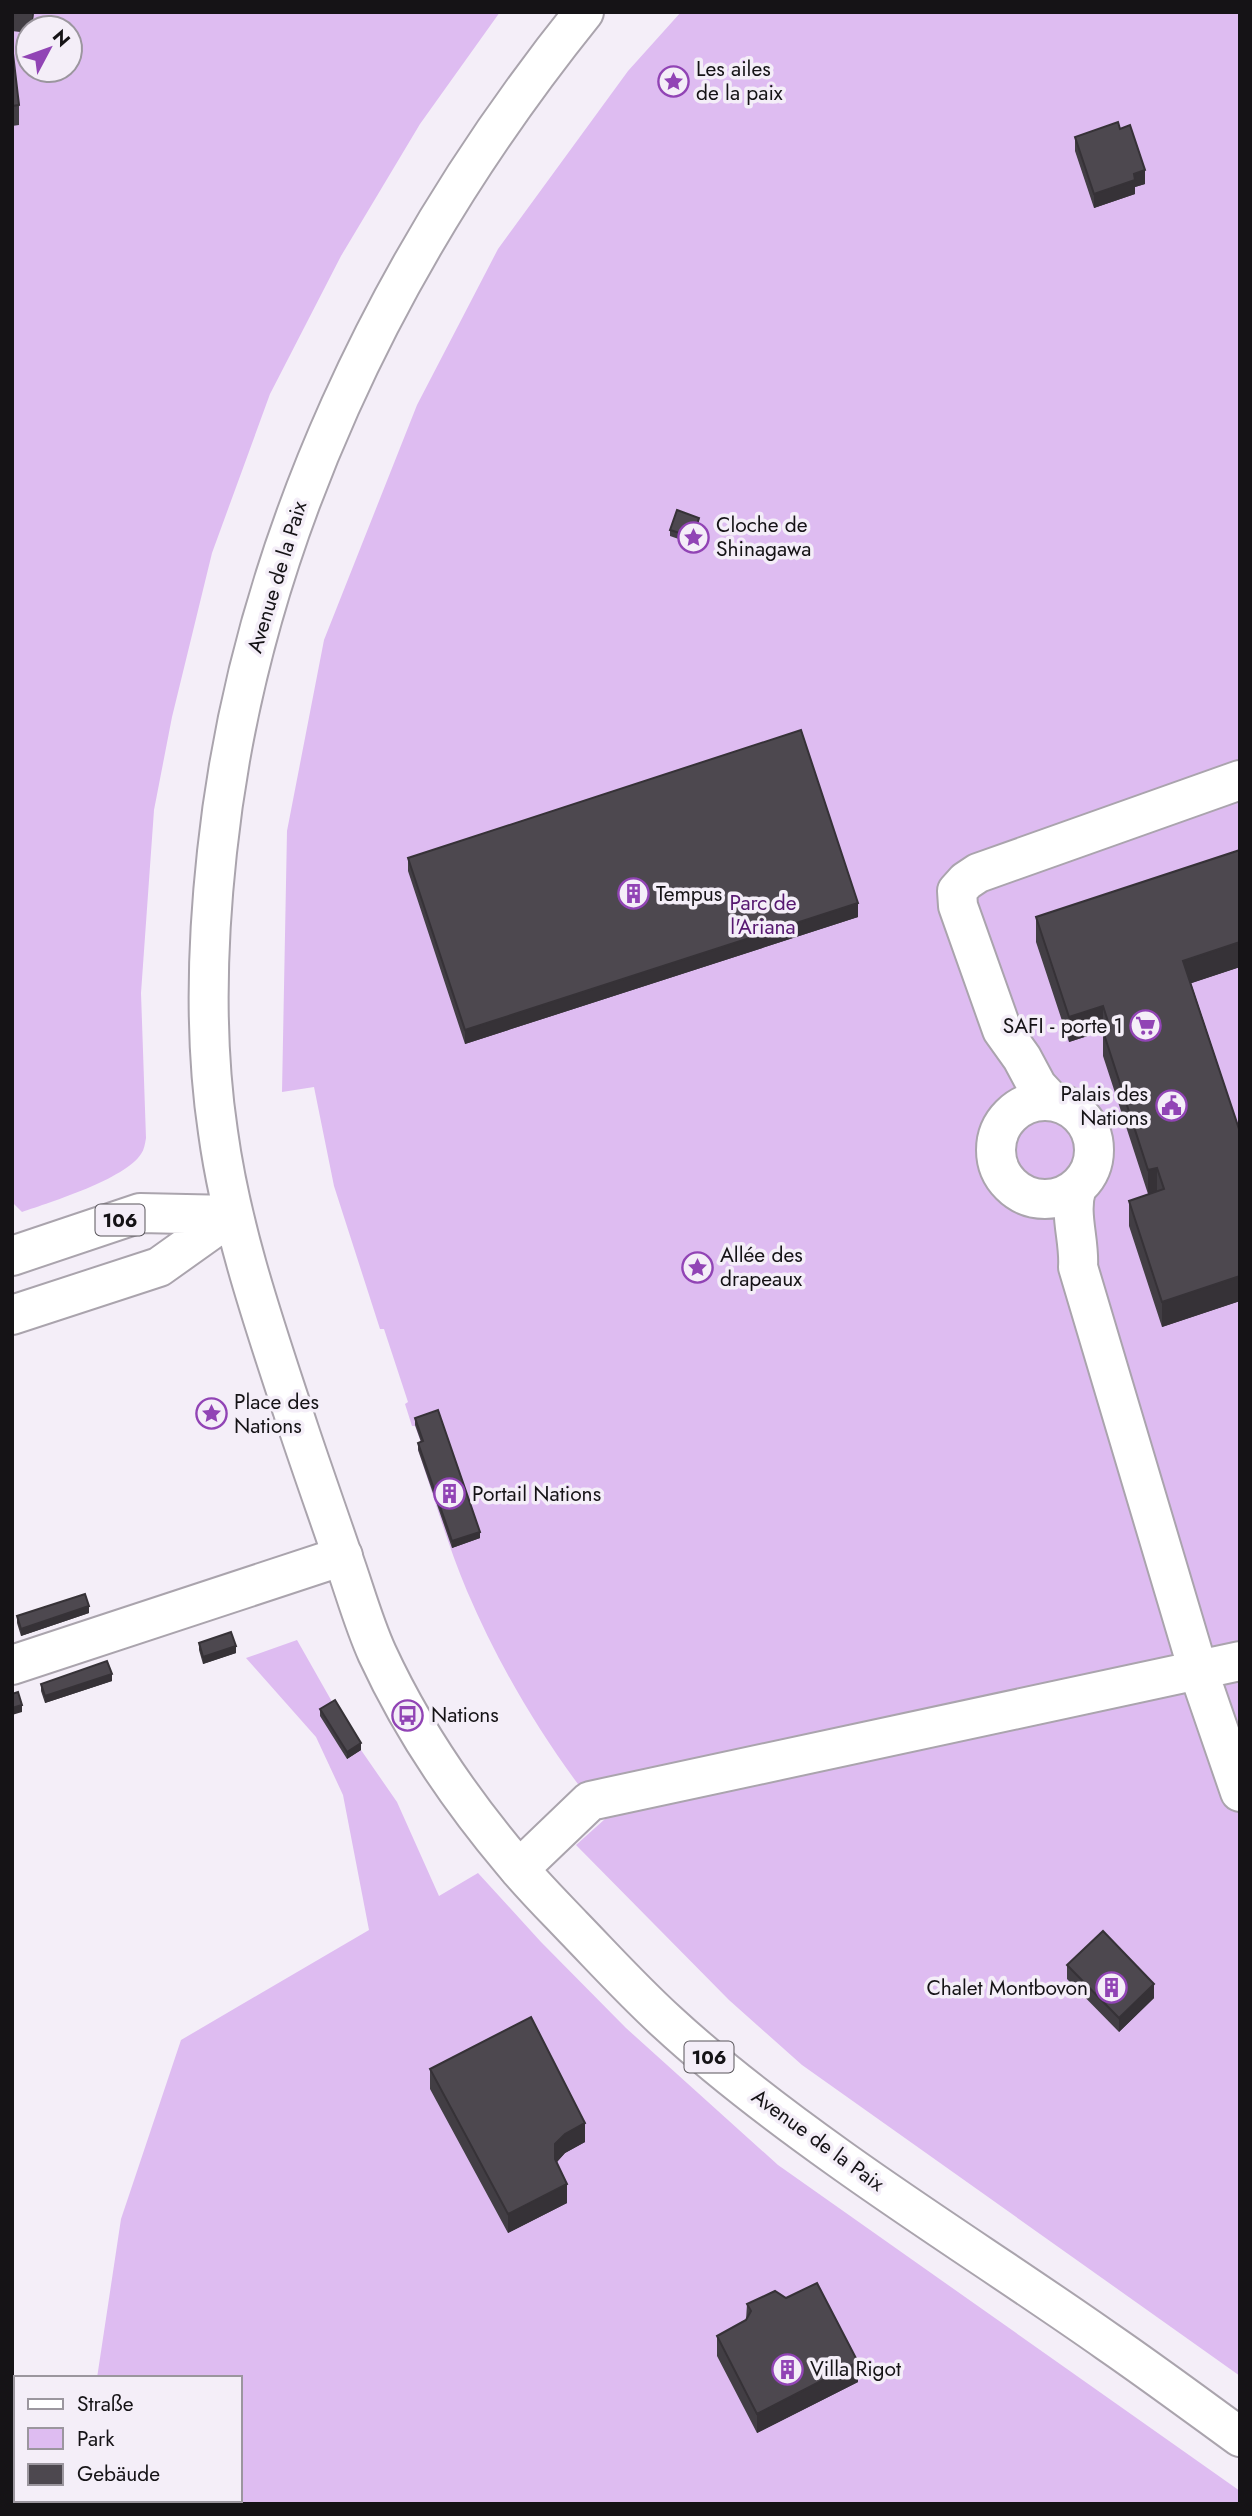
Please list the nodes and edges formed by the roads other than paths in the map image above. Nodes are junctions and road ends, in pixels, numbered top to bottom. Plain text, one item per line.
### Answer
1 (584, 12) edge
2 (1240, 780) edge
3 (1003, 1030) junction
4 (1051, 1101) junction
5 (1005, 1121) junction
6 (1077, 1187) junction
7 (1034, 1198) junction
8 (232, 1215) junction
9 (12, 1256) edge
10 (1078, 1267) junction
11 (12, 1315) edge
12 (343, 1556) junction
13 (1240, 1661) edge
14 (12, 1665) edge
15 (1198, 1670) junction
16 (1240, 1792) edge
17 (519, 1869) junction
18 (1240, 2437) edge

1 - 8 main road, Avenue de la Paix
2 - 3 main road
3 - 4 main road
3 - 5 main road
4 - 5 main road
4 - 6 main road
5 - 7 main road
6 - 7 main road
6 - 10 main road
7 - 10 main road
8 - 9 main road, 106
8 - 11 main road
8 - 12 main road, 106
10 - 15 main road
12 - 14 main road
12 - 17 main road, Avenue de la Paix / 106
13 - 15 main road
15 - 16 main road
15 - 17 main road
17 - 18 main road, Avenue de la Paix / 106

